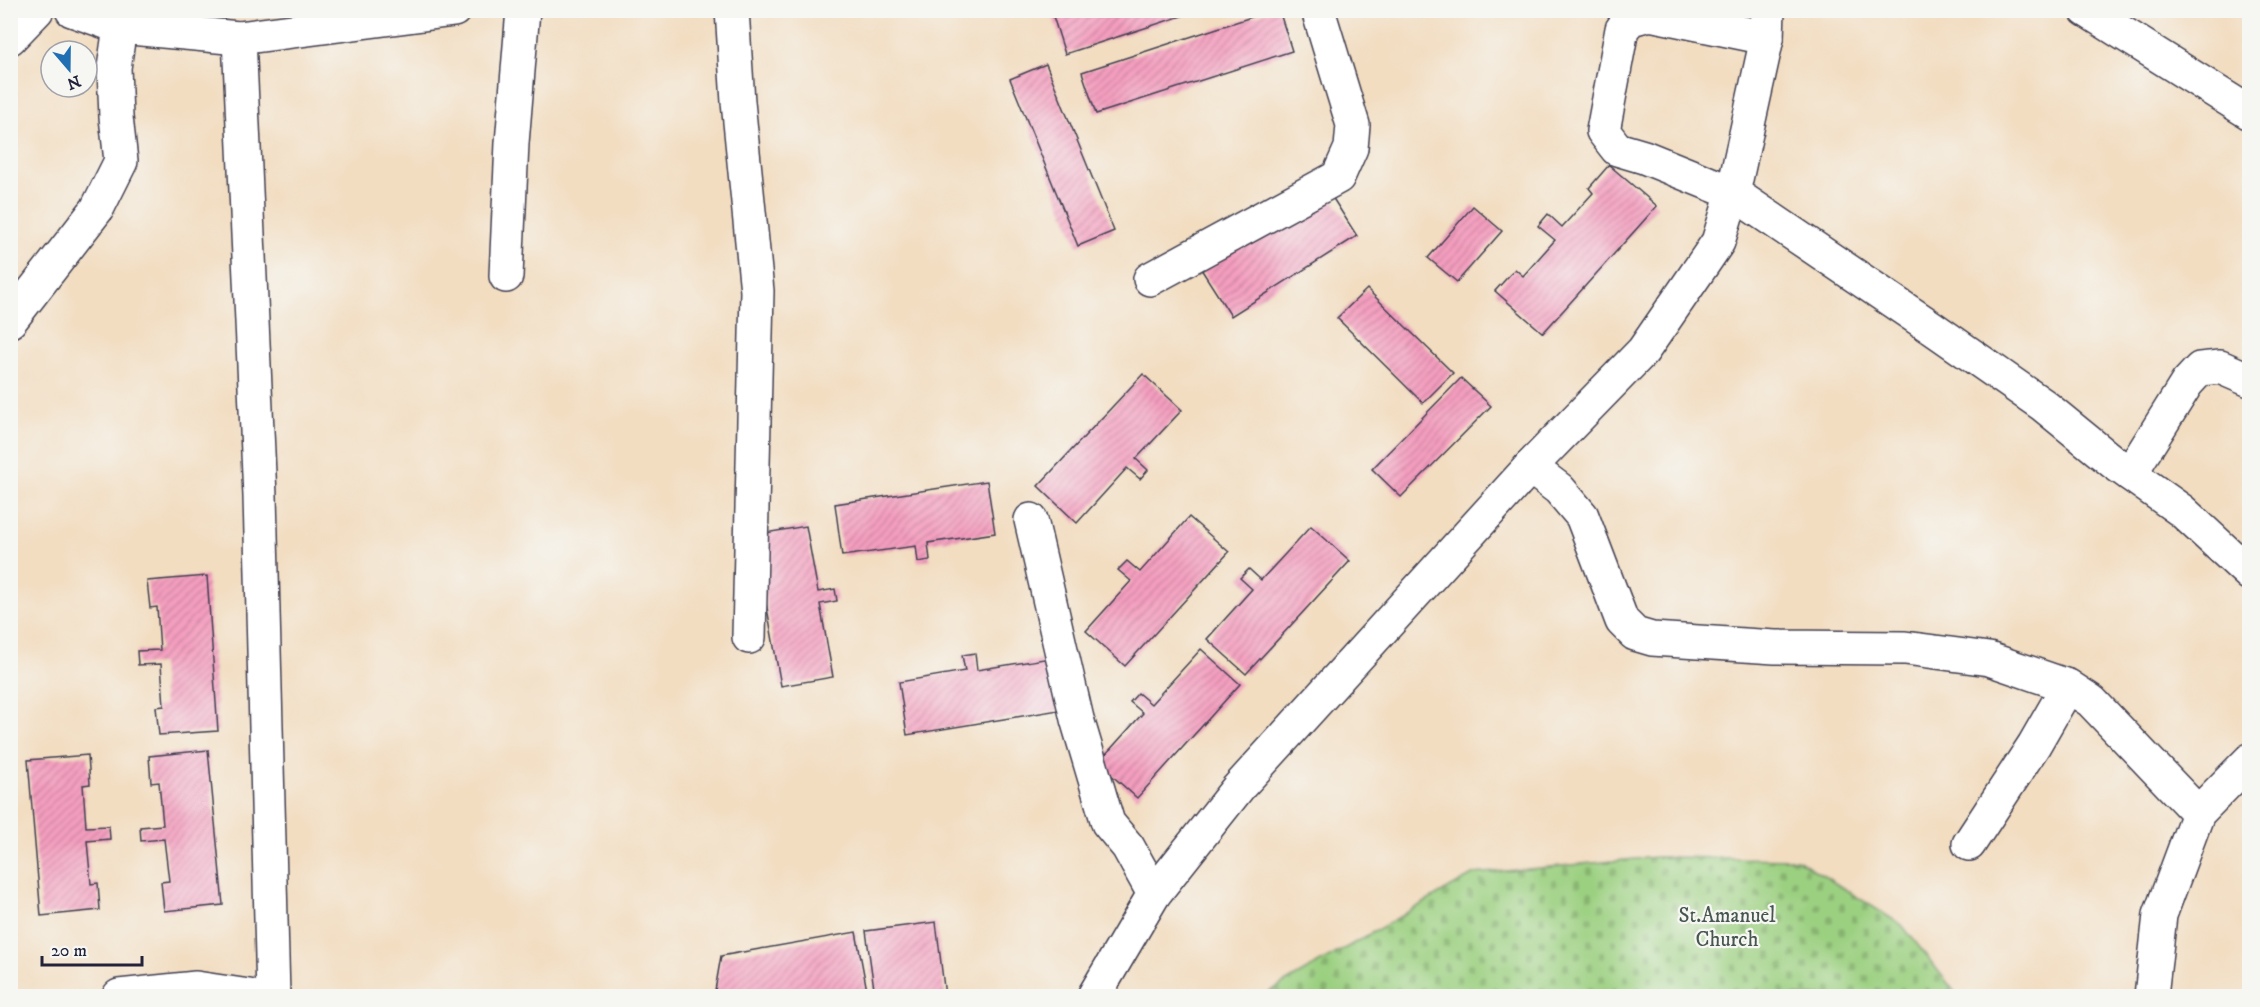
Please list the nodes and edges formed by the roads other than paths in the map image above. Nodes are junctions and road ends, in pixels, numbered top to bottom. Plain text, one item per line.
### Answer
1 (37, 10) edge
2 (72, 10) edge
3 (454, 10) edge
4 (523, 10) edge
5 (732, 10) edge
6 (1318, 10) edge
7 (2086, 10) edge
8 (1768, 24) edge
9 (120, 27) junction
10 (12, 35) edge
11 (239, 38) junction
12 (2250, 112) edge
13 (1733, 193) junction
14 (506, 276) dead end
15 (1150, 279) dead end
16 (10, 321) edge
17 (2250, 380) edge
18 (1530, 467) junction
19 (2130, 474) junction
20 (1031, 520) dead end
21 (2250, 574) edge
22 (749, 637) dead end
23 (2068, 686) junction
24 (2250, 760) edge
25 (2198, 813) junction
26 (1969, 844) dead end
27 (1154, 894) junction
28 (119, 996) edge
29 (249, 996) edge
30 (273, 996) edge
31 (1094, 996) edge
32 (2151, 996) edge

1 - 10 street
2 - 9 street
3 - 11 street
4 - 14 street
5 - 22 street
6 - 15 street
7 - 12 street
8 - 13 street
8 - 13 street
9 - 11 street
9 - 16 street
11 - 30 street
13 - 18 street
13 - 19 street
17 - 19 street
18 - 23 street
18 - 27 street
19 - 21 street
20 - 27 street
23 - 25 street
23 - 26 street
24 - 25 street
25 - 32 street
27 - 31 street
28 - 29 street

